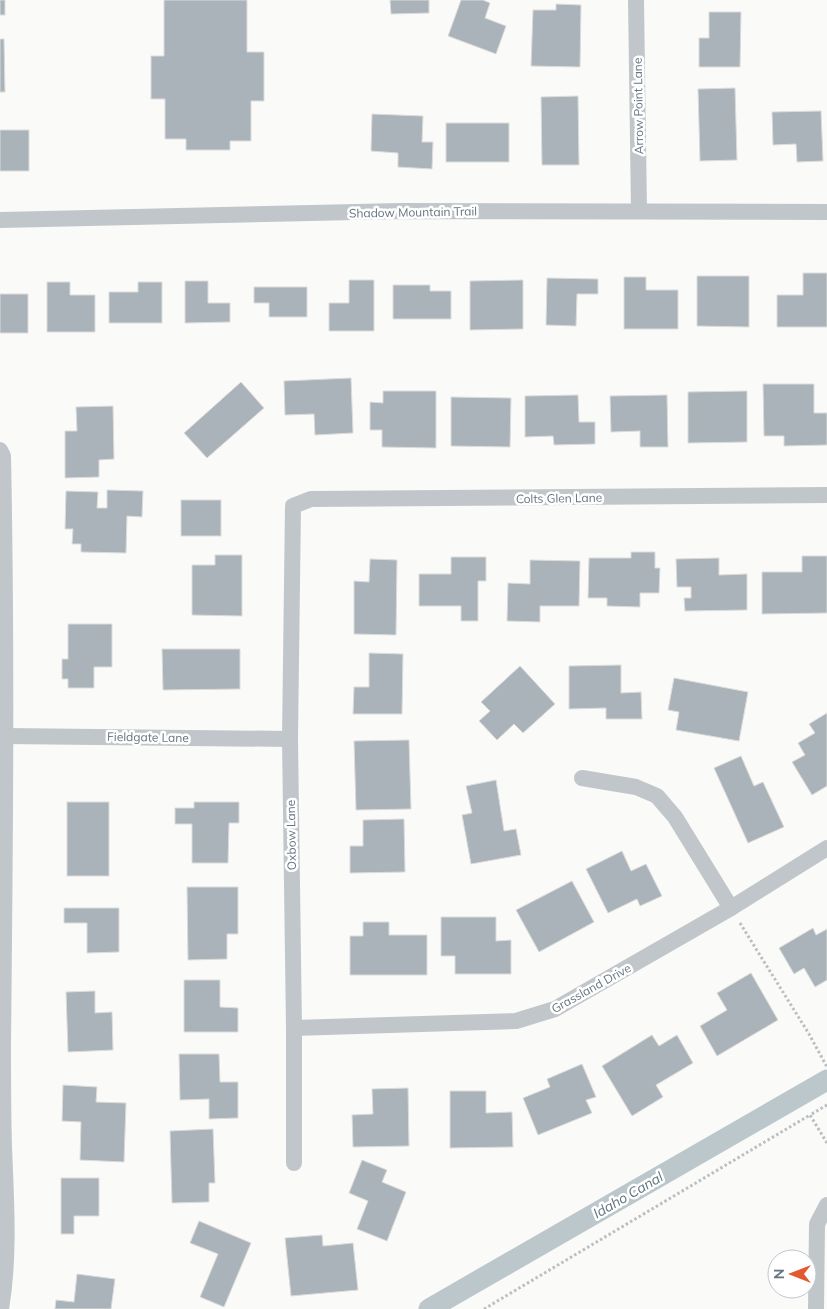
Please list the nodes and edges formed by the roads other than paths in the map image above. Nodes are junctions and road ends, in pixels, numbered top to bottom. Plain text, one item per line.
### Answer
1 (636, 0) edge
2 (639, 211) junction
3 (827, 212) edge
4 (0, 220) edge
5 (0, 450) edge
6 (827, 495) edge
7 (293, 506) joint
8 (2, 513) edge
9 (5, 736) junction
10 (290, 739) junction
11 (582, 778) dead end
12 (827, 848) edge
13 (731, 908) junction
14 (294, 1028) junction
15 (2, 1112) edge
16 (294, 1163) dead end
17 (827, 1205) edge
18 (1, 1309) edge
19 (816, 1309) edge

1 - 2 street, Arrow Point Lane
2 - 3 street, Shadow Mountain Trail
2 - 4 street, Shadow Mountain Trail
5 - 8 street
6 - 7 street, Colts Glen Lane
7 - 10 street, Oxbow Lane
8 - 9 street
9 - 10 street, Fieldgate Lane
9 - 15 street
10 - 14 street, Oxbow Lane
11 - 13 street
12 - 13 street, Grassland Drive
13 - 14 street, Grassland Drive
14 - 16 street, Oxbow Lane
15 - 18 street
17 - 19 street

